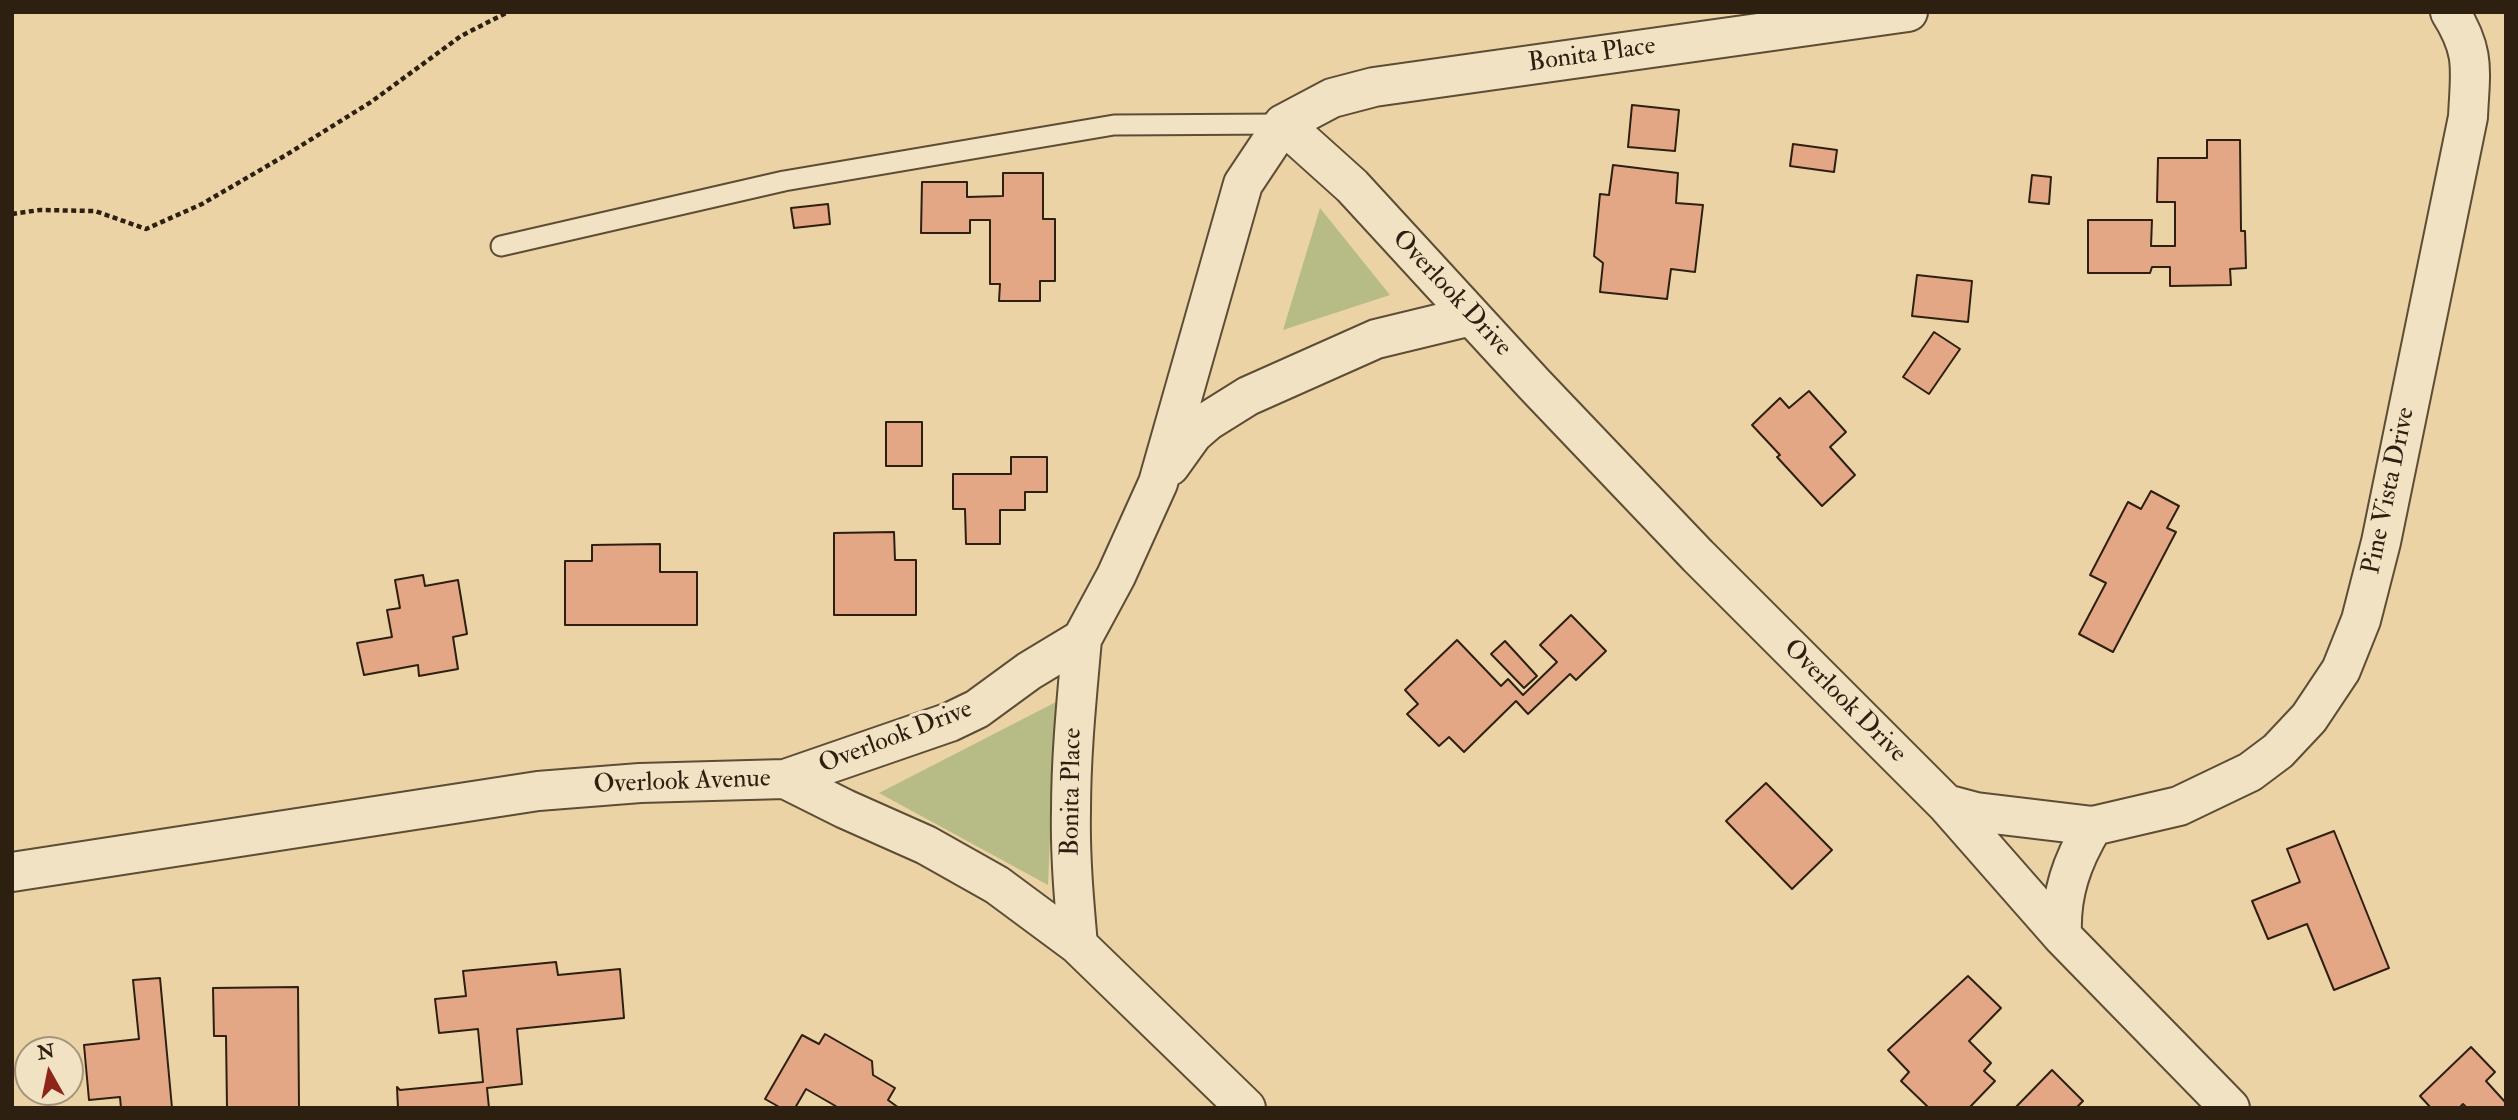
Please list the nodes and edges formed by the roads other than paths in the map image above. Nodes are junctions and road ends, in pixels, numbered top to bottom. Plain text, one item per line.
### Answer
1 (1908, 12) edge
2 (2450, 12) edge
3 (1283, 124) junction
4 (501, 246) dead end
5 (1471, 316) junction
6 (1158, 483) junction
7 (1082, 639) junction
8 (785, 779) junction
9 (1946, 804) junction
10 (2093, 826) junction
11 (12, 872) edge
12 (2062, 936) junction
13 (1078, 945) junction
14 (1246, 1108) edge
15 (2230, 1108) edge

1 - 3 street, Bonita Place
2 - 10 street, Pine Vista Drive
3 - 4 lane
3 - 5 street, Overlook Drive
3 - 6 street
5 - 6 street
5 - 9 street, Overlook Drive
6 - 7 street
7 - 8 street, Overlook Drive
7 - 13 street, Bonita Place
8 - 11 street, Overlook Avenue
8 - 13 street, Overlook Avenue
9 - 10 street, Pine Vista Drive
9 - 12 street, Overlook Drive
10 - 12 street
12 - 15 street, Overlook Drive
13 - 14 street, Overlook Avenue

